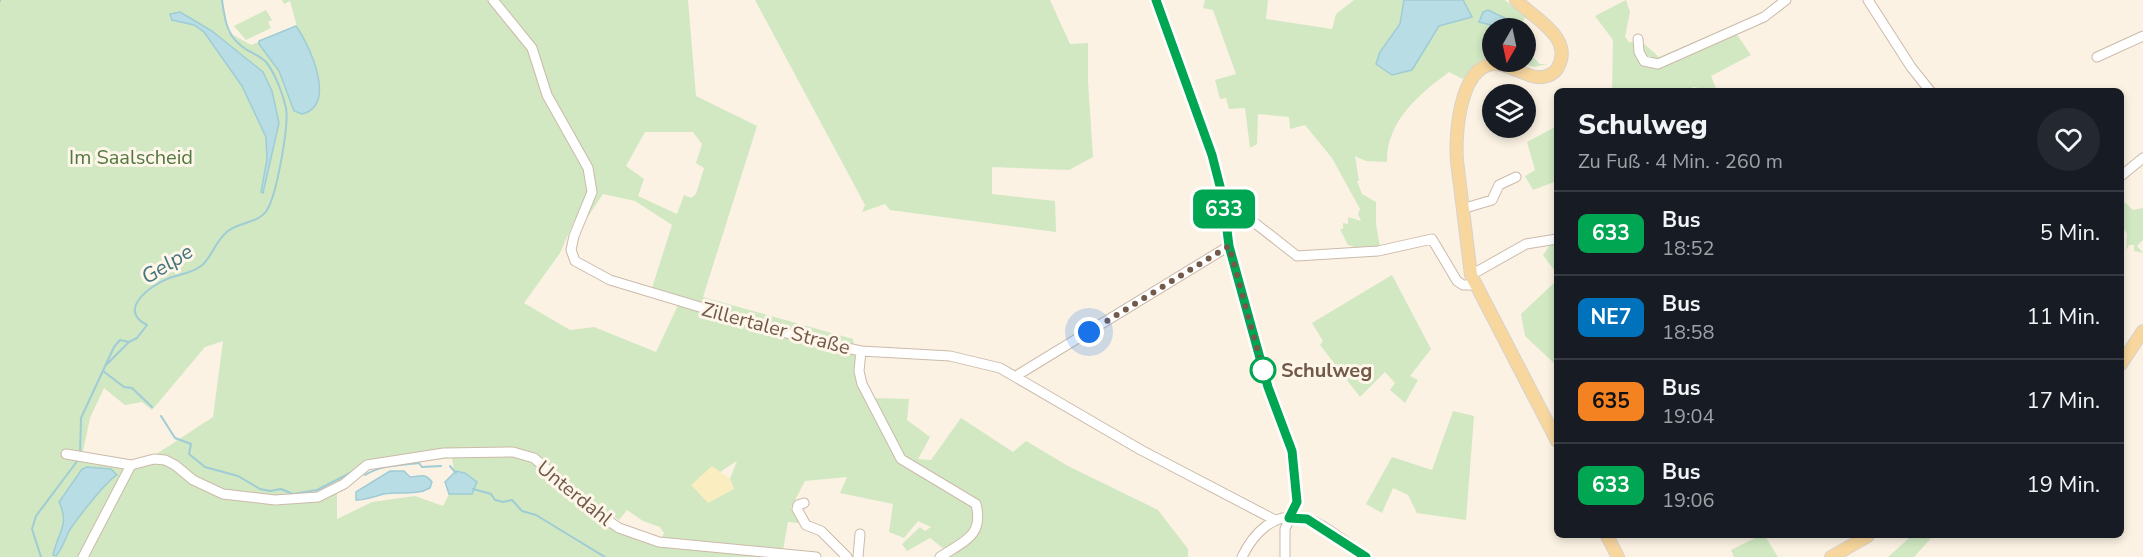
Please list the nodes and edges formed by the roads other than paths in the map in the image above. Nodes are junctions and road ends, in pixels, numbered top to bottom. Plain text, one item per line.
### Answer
1 (493, 0) edge
2 (1156, 0) edge
3 (1516, 0) edge
4 (1785, 0) edge
5 (1868, 0) edge
6 (2143, 36) edge
7 (1638, 39) dead end
8 (2097, 57) dead end
9 (1928, 88) edge
10 (2143, 158) edge
11 (2124, 174) edge
12 (1516, 177) dead end
13 (1223, 198) junction
14 (1462, 209) junction
15 (1554, 239) edge
16 (1229, 246) junction
17 (1473, 280) junction
18 (2143, 331) edge
19 (861, 351) junction
20 (2124, 360) edge
21 (1016, 376) junction
22 (1554, 435) edge
23 (66, 454) dead end
24 (130, 465) junction
25 (804, 503) dead end
26 (1289, 518) junction
27 (1275, 520) junction
28 (860, 534) dead end
29 (1607, 538) edge
30 (1864, 538) edge
31 (83, 557) edge
32 (816, 557) edge
33 (847, 557) edge
34 (858, 557) edge
35 (940, 557) edge
36 (1242, 557) edge
37 (1285, 557) edge
38 (1366, 557) edge
39 (1618, 557) edge
40 (1831, 557) edge

1 - 19 street, Zillertaler Straße
2 - 13 street
3 - 14 main road
4 - 7 street
5 - 9 street
6 - 8 street
10 - 11 street
12 - 14 street
13 - 16 street
13 - 17 street
14 - 17 main road
15 - 17 street
16 - 21 street
16 - 26 street
17 - 22 main road
18 - 20 main road
19 - 21 street, Zillertaler Straße
19 - 35 street
21 - 27 street, Zillertaler Straße
23 - 24 street
24 - 31 street
24 - 32 street, Unterdahl
25 - 33 street
26 - 27 street
26 - 37 street
26 - 38 street
27 - 36 street
28 - 34 street
29 - 39 main road
30 - 40 main road

